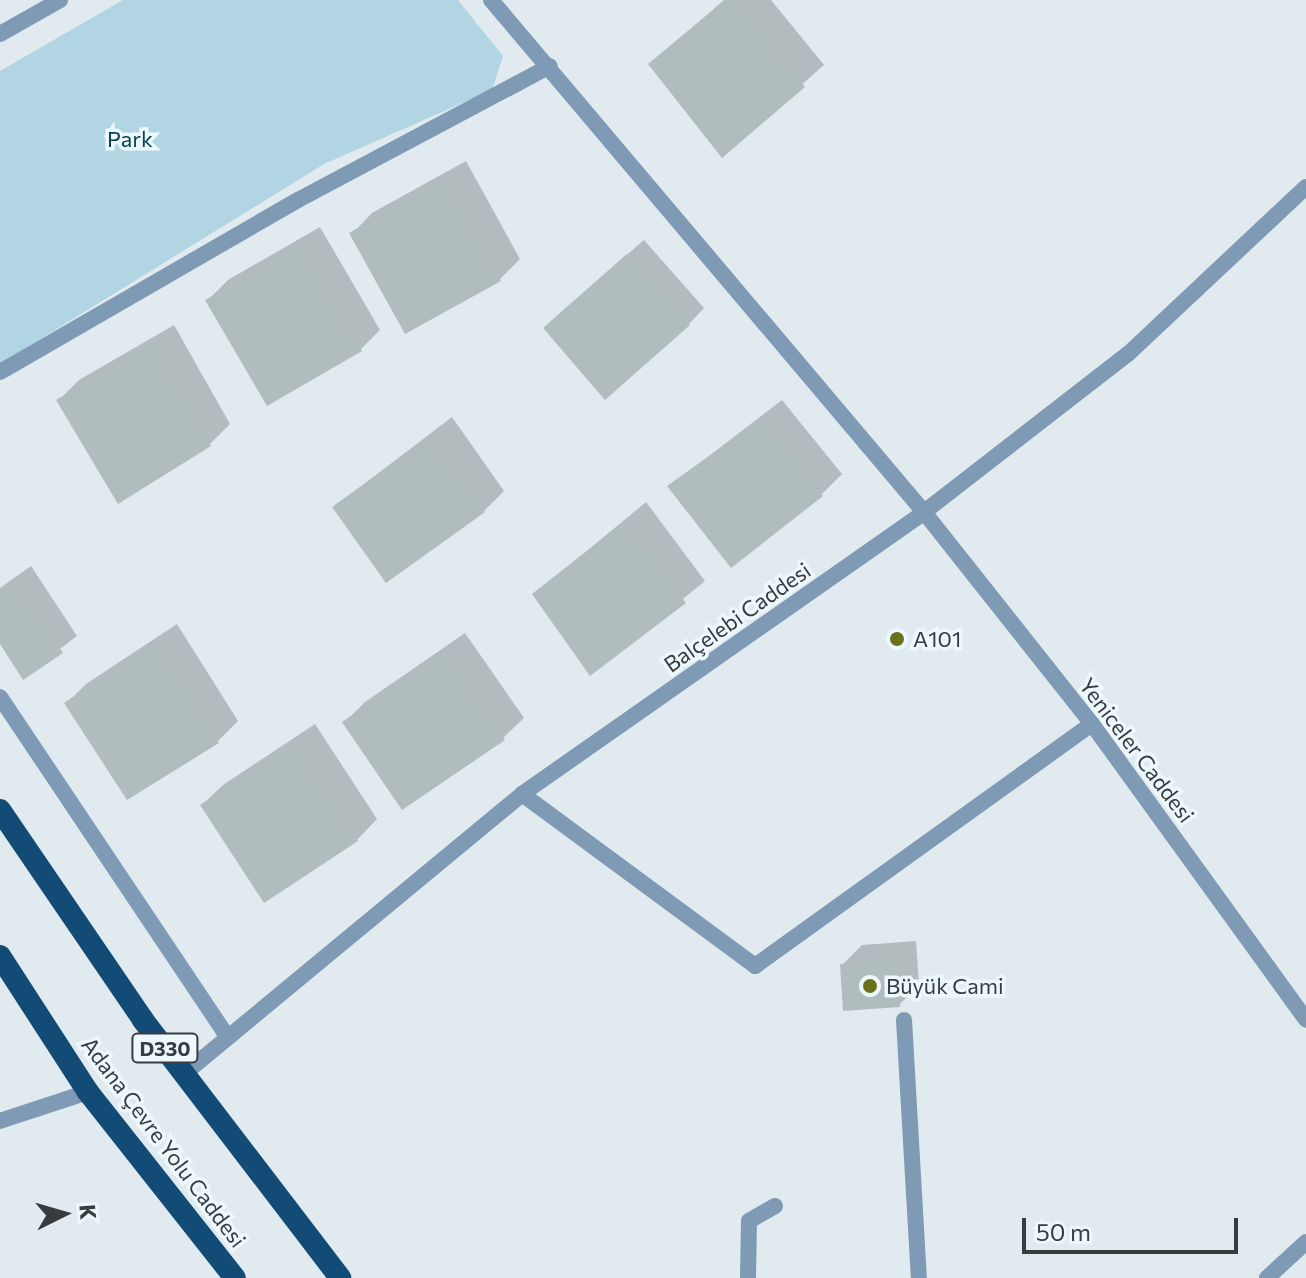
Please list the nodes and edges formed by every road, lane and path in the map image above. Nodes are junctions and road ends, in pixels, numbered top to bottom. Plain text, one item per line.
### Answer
1 (60, 0) edge
2 (491, 0) edge
3 (1, 31) edge
4 (550, 66) junction
5 (1306, 187) edge
6 (0, 372) edge
7 (924, 512) junction
8 (0, 697) edge
9 (1092, 724) junction
10 (522, 794) junction
11 (0, 810) edge
12 (0, 956) edge
13 (904, 1020) dead end
14 (1306, 1020) edge
15 (226, 1035) junction
16 (185, 1073) junction
17 (88, 1092) junction
18 (0, 1121) edge
19 (775, 1206) dead end
20 (1306, 1242) edge
21 (235, 1278) edge
22 (340, 1278) edge
23 (748, 1278) edge
24 (919, 1278) edge
25 (1267, 1278) edge

1 - 3 street
2 - 4 street, Yeniceler Caddesi
4 - 6 street
4 - 7 street, Yeniceler Caddesi
5 - 7 street, Balçelebi Caddesi
7 - 9 street, Yeniceler Caddesi
7 - 10 street, Balçelebi Caddesi
8 - 15 street
9 - 10 street
9 - 14 street, Yeniceler Caddesi
10 - 15 street, Balçelebi Caddesi
11 - 16 highway, D330
12 - 17 highway, Adana Çevre Yolu Caddesi
13 - 24 street
15 - 16 street, Balçelebi Caddesi
16 - 22 highway, D330
17 - 18 street
17 - 21 highway, Adana Çevre Yolu Caddesi
19 - 23 street
20 - 25 street

